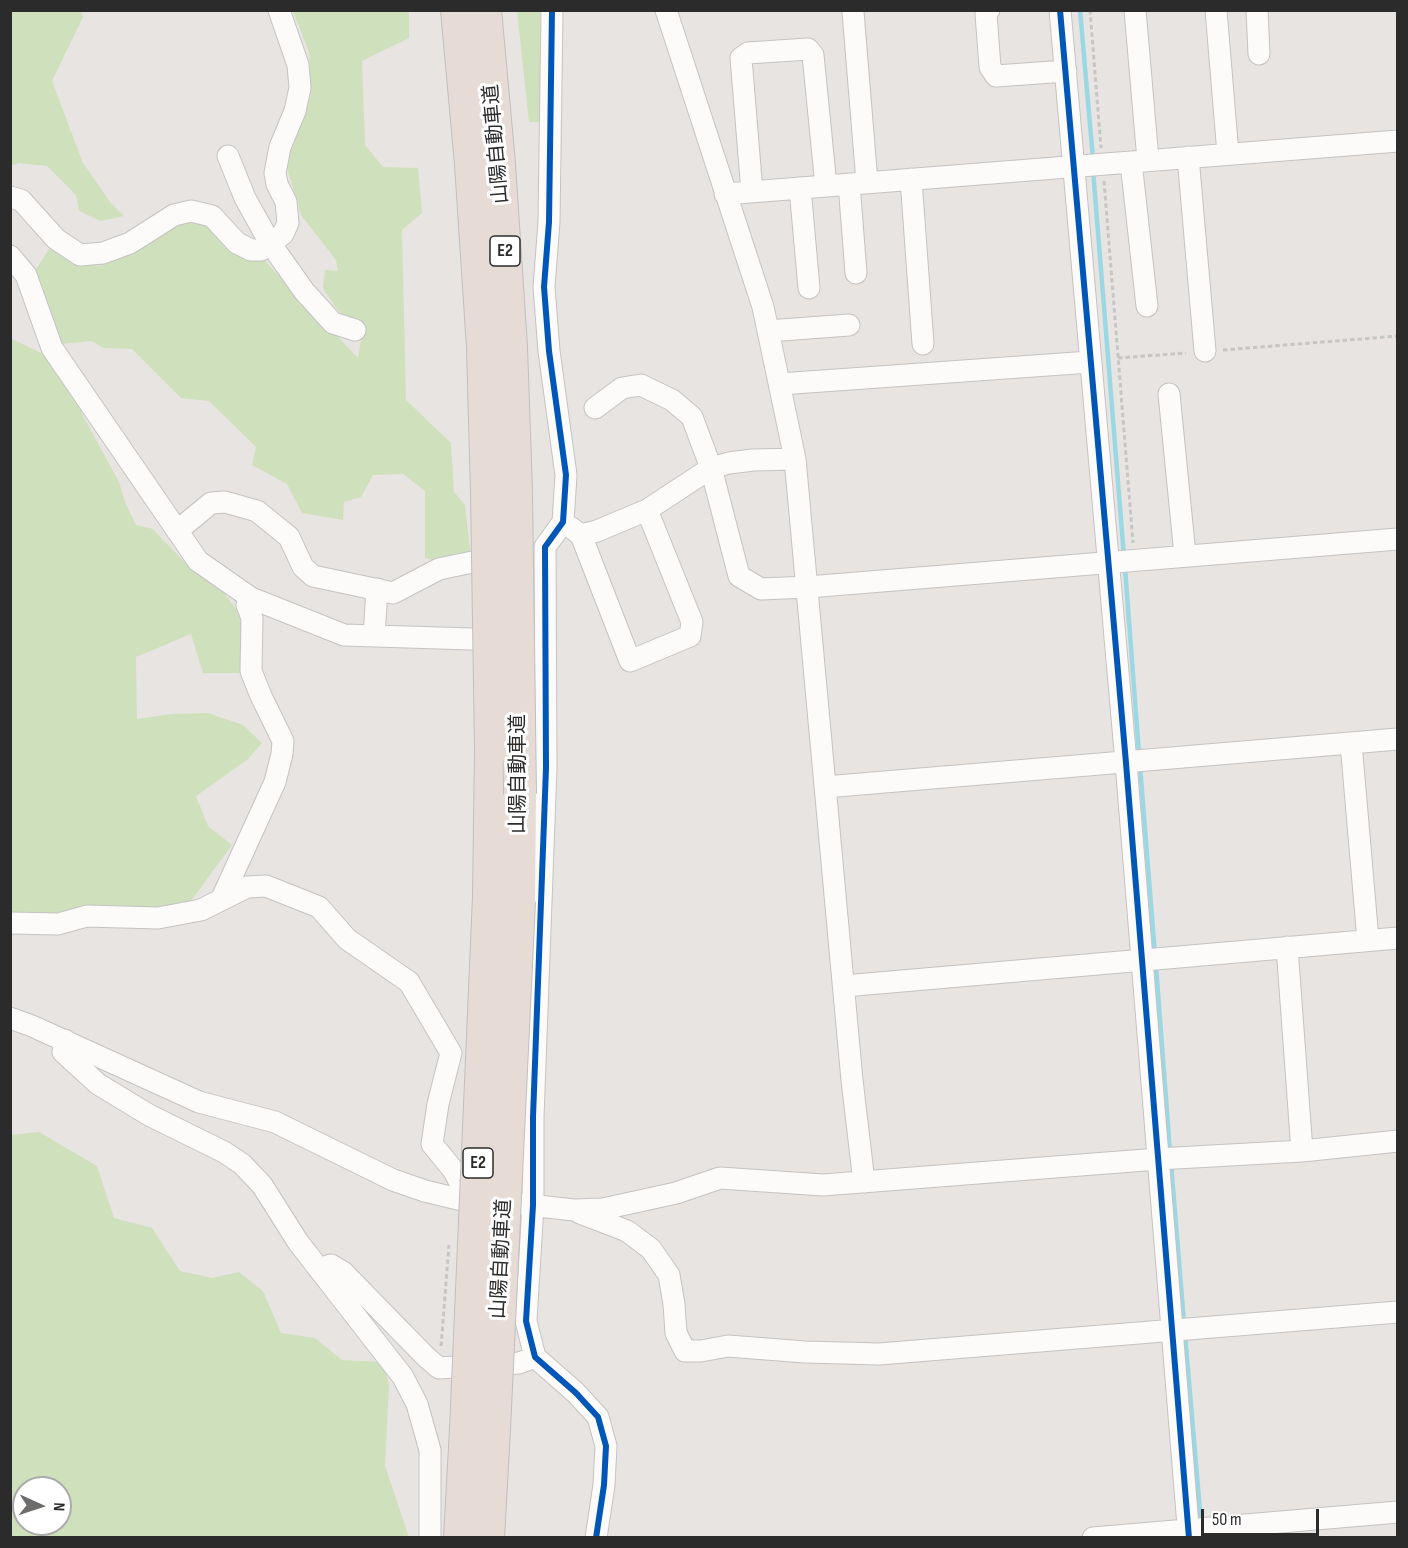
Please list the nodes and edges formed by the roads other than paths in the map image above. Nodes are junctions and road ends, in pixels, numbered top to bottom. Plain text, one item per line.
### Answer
1 (279, 10) edge
2 (457, 10) edge
3 (485, 10) edge
4 (552, 10) edge
5 (666, 10) edge
6 (989, 10) edge
7 (1060, 10) edge
8 (1135, 10) edge
9 (1215, 10) edge
10 (1257, 10) edge
11 (853, 12) dead end
12 (1259, 54) dead end
13 (1066, 71) junction
14 (1398, 141) edge
15 (1228, 154) junction
16 (228, 156) dead end
17 (1188, 157) junction
18 (1139, 161) junction
19 (1091, 164) junction
20 (911, 179) junction
21 (858, 183) junction
22 (826, 186) junction
23 (800, 188) junction
24 (752, 192) junction
25 (725, 194) junction
26 (10, 197) edge
27 (270, 243) junction
28 (10, 256) edge
29 (856, 273) dead end
30 (809, 288) dead end
31 (1147, 306) dead end
32 (849, 325) dead end
33 (355, 330) dead end
34 (768, 330) junction
35 (923, 344) dead end
36 (1205, 351) road end
37 (1090, 362) junction
38 (780, 384) junction
39 (1169, 394) dead end
40 (595, 408) dead end
41 (795, 459) junction
42 (711, 468) junction
43 (502, 492) junction
44 (647, 510) junction
45 (563, 522) junction
46 (177, 531) junction
47 (580, 535) junction
48 (1398, 538) edge
49 (545, 547) junction
50 (1185, 555) junction
51 (1121, 561) junction
52 (808, 587) junction
53 (377, 590) junction
54 (251, 598) junction
55 (374, 636) junction
56 (545, 642) junction
57 (1398, 739) edge
58 (1351, 744) junction
59 (1134, 763) junction
60 (825, 788) junction
61 (504, 899) junction
62 (221, 900) junction
63 (10, 923) edge
64 (1398, 938) edge
65 (1368, 940) junction
66 (1287, 947) junction
67 (1151, 959) junction
68 (844, 986) junction
69 (10, 1018) edge
70 (65, 1040) junction
71 (1398, 1141) edge
72 (1302, 1151) junction
73 (1167, 1158) junction
74 (864, 1182) junction
75 (462, 1200) junction
76 (533, 1205) junction
77 (574, 1210) junction
78 (319, 1269) junction
79 (1398, 1312) edge
80 (1180, 1330) junction
81 (535, 1357) junction
82 (480, 1429) junction
83 (1398, 1512) edge
84 (1196, 1531) edge
85 (430, 1538) edge
86 (460, 1538) edge
87 (488, 1538) edge
88 (596, 1538) edge
89 (1093, 1538) edge

1 - 27 street
2 - 43 highway, 山陽自動車道 / E2
3 - 43 highway, 山陽自動車道 / E2
4 - 45 street
5 - 25 street
6 - 13 street
7 - 13 street
8 - 18 street
9 - 15 street
10 - 12 street
11 - 21 street
13 - 19 street
14 - 15 street
15 - 17 street
16 - 27 street
17 - 18 street
17 - 36 street
18 - 19 street
18 - 31 street
19 - 20 street
19 - 37 street
20 - 21 street
20 - 35 street
21 - 22 street
21 - 29 street
22 - 23 street
22 - 24 street
23 - 24 street
23 - 30 street
24 - 25 street
25 - 34 street
26 - 27 street
27 - 33 street
28 - 46 street
32 - 34 street
34 - 38 street
37 - 38 street
37 - 51 street
38 - 41 street
39 - 50 street
40 - 42 street
41 - 42 street
41 - 52 street
42 - 44 street
42 - 52 street
43 - 61 highway, 山陽自動車道 / E2, bridge
43 - 61 highway, 山陽自動車道 / E2, bridge
44 - 47 street
44 - 47 street
45 - 47 street
45 - 49 street
46 - 53 street
46 - 54 street
48 - 50 street
49 - 53 street
49 - 56 street
50 - 51 street
51 - 52 street
51 - 59 street
52 - 60 street
53 - 55 street
54 - 55 street
54 - 62 street
55 - 56 street
56 - 76 street
57 - 58 street
58 - 59 street
58 - 65 street
59 - 60 street
59 - 67 street
60 - 68 street
61 - 82 highway, 山陽自動車道 / E2, bridge
62 - 63 street
62 - 75 street
64 - 65 street
65 - 66 street
66 - 67 street
66 - 72 street
67 - 68 street
67 - 73 street
68 - 74 street
69 - 70 street
70 - 75 street
70 - 78 street
71 - 72 street
72 - 73 street
73 - 74 street
73 - 80 street
74 - 77 street
75 - 76 street
76 - 77 street
76 - 81 street
77 - 80 street
78 - 81 street
78 - 85 street
79 - 80 street
80 - 84 street
81 - 88 street
82 - 86 highway, 山陽自動車道 / E2
82 - 87 highway, 山陽自動車道 / E2
83 - 84 street
84 - 89 street

